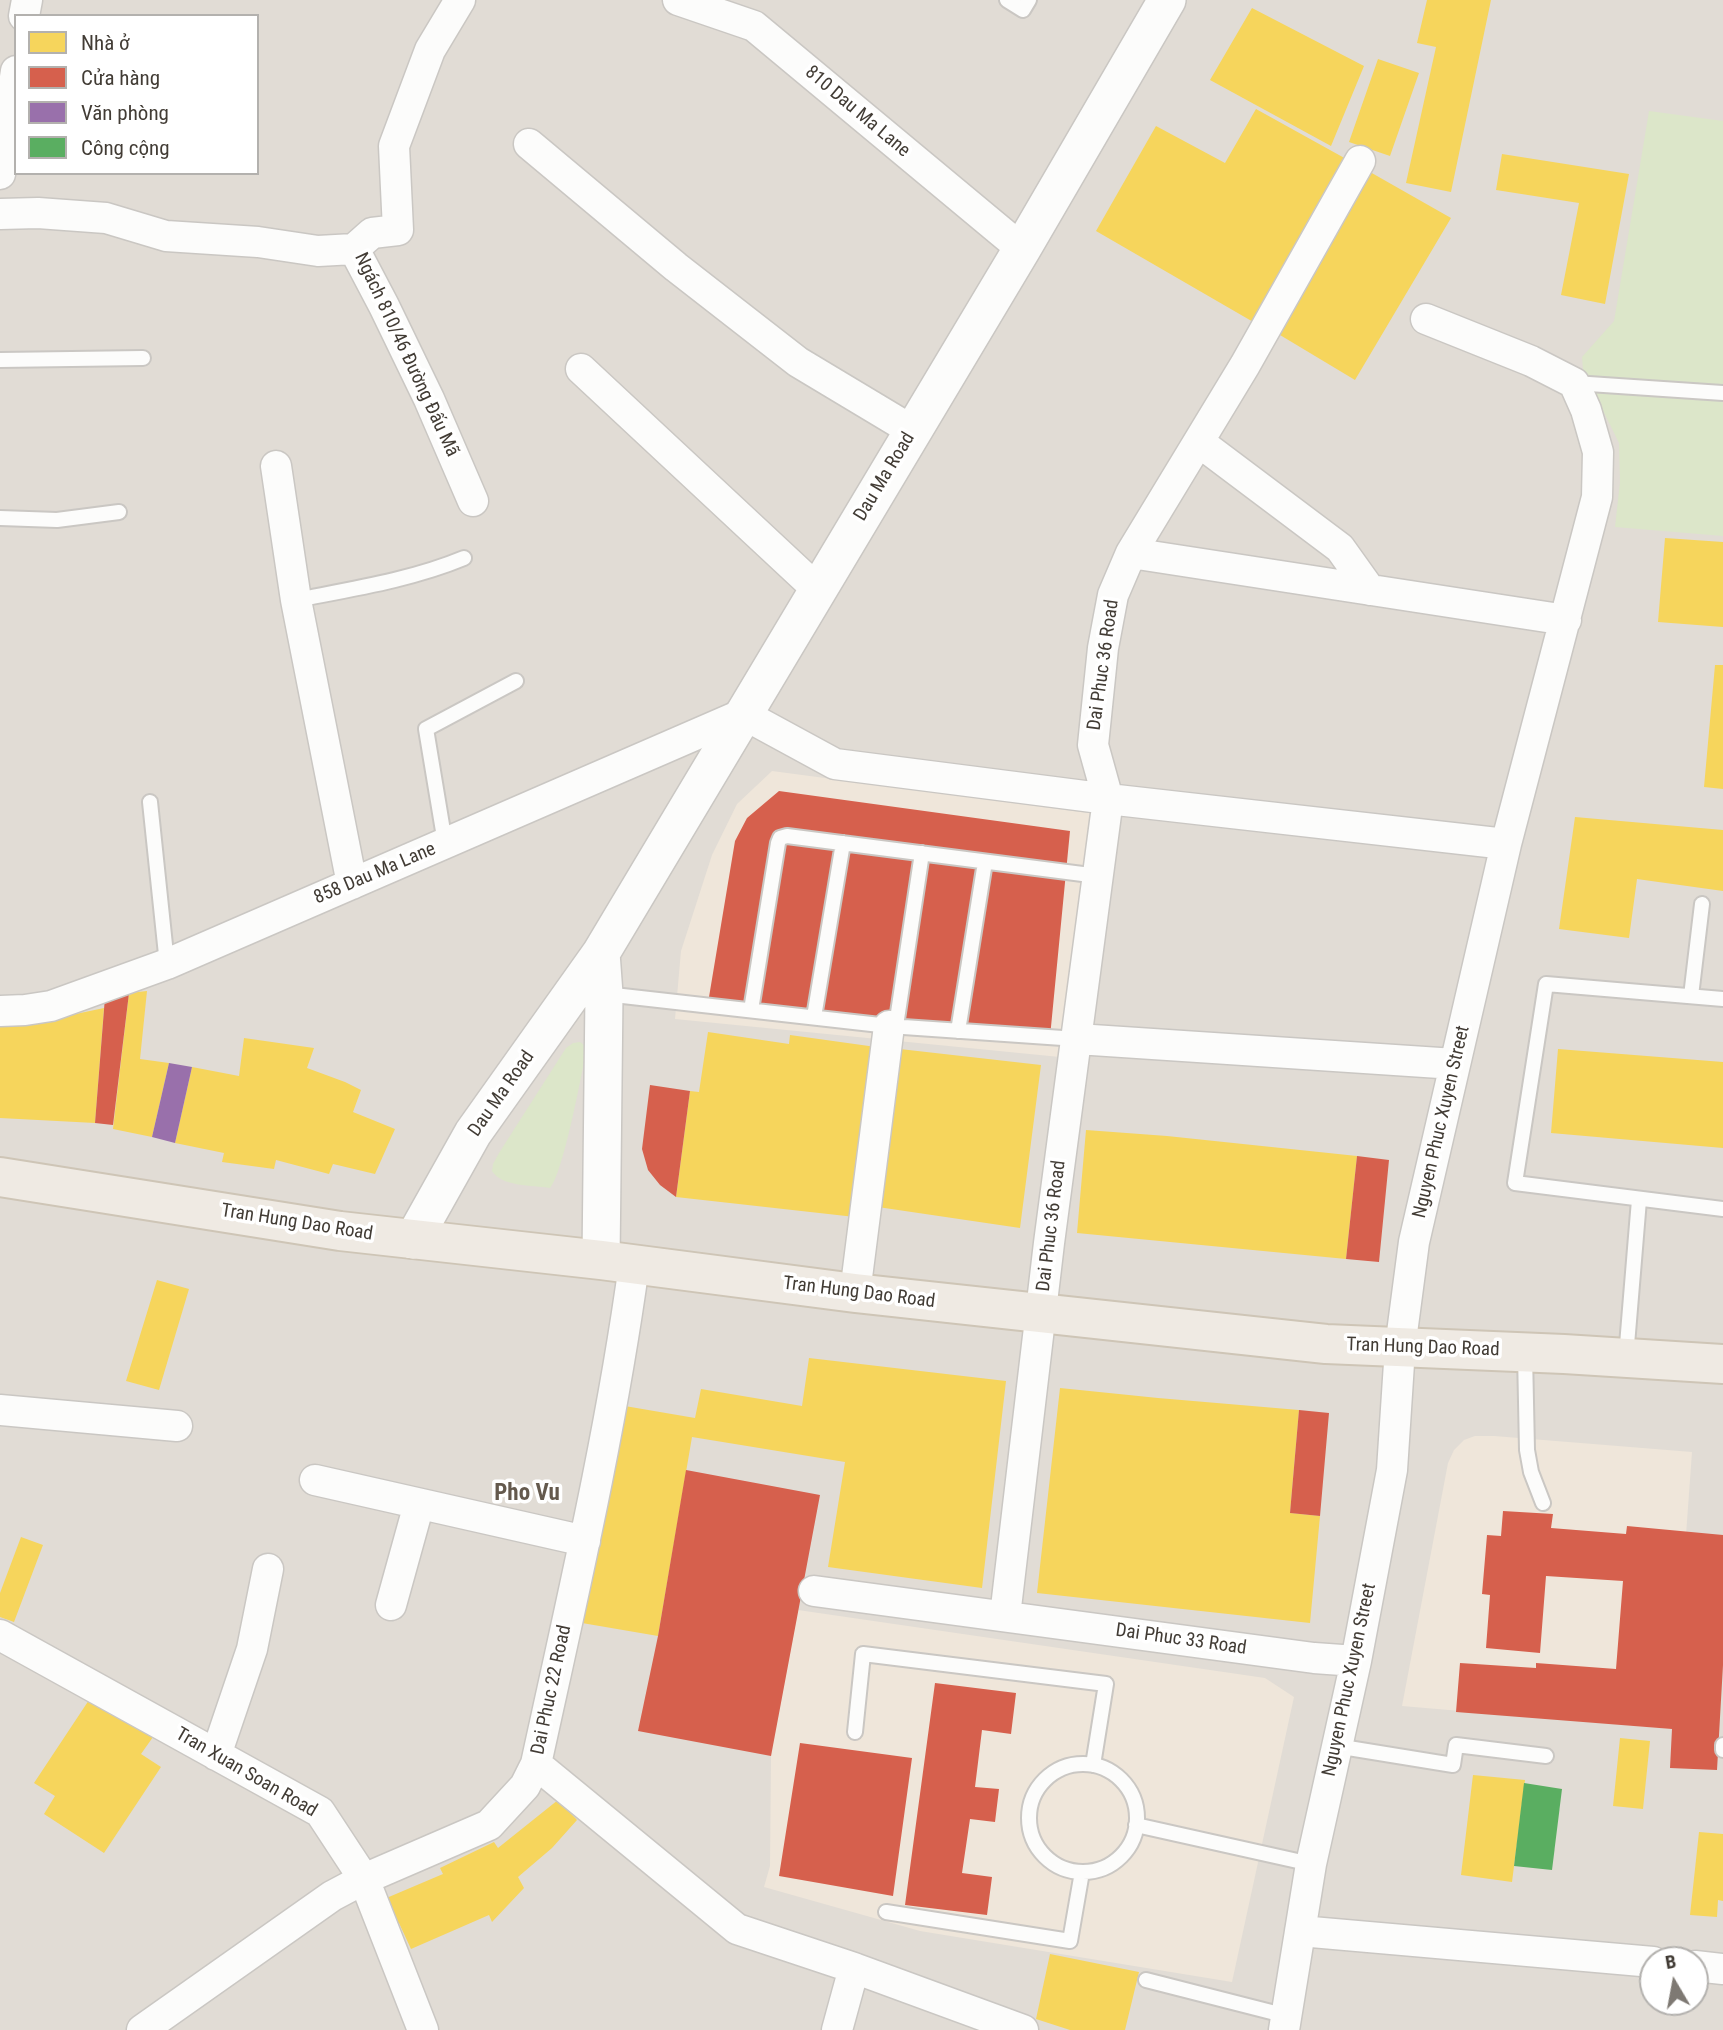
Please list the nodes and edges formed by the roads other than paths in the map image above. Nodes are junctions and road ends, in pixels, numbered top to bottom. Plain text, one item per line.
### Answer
1 (460, 0) edge
2 (678, 0) edge
3 (1007, 0) edge
4 (1029, 0) edge
5 (1167, 0) edge
6 (14, 84) edge
7 (529, 144) dead end
8 (1360, 161) dead end
9 (0, 174) edge
10 (0, 214) edge
11 (354, 249) junction
12 (1022, 249) junction
13 (1426, 320) dead end
14 (143, 358) dead end
15 (0, 360) edge
16 (581, 369) dead end
17 (1574, 383) junction
18 (1723, 393) edge
19 (913, 431) junction
20 (1199, 442) junction
21 (276, 466) dead end
22 (473, 501) dead end
23 (119, 512) dead end
24 (0, 519) edge
25 (1131, 553) junction
26 (464, 558) dead end
27 (818, 590) junction
28 (1370, 590) junction
29 (296, 600) junction
30 (1566, 621) junction
31 (516, 681) dead end
32 (743, 714) junction
33 (1108, 799) junction
34 (150, 802) dead end
35 (445, 843) junction
36 (843, 844) junction
37 (1506, 844) junction
38 (922, 853) junction
39 (985, 862) junction
40 (1098, 876) junction
41 (352, 884) junction
42 (1702, 904) dead end
43 (601, 953) junction
44 (167, 964) junction
45 (604, 994) junction
46 (1691, 996) junction
47 (1723, 999) edge
48 (751, 1010) junction
49 (0, 1011) edge
50 (814, 1017) junction
51 (892, 1026) junction
52 (958, 1031) junction
53 (1077, 1040) junction
54 (1455, 1064) junction
55 (0, 1177) edge
56 (1639, 1199) junction
57 (1723, 1209) edge
58 (413, 1240) junction
59 (617, 1263) junction
60 (855, 1293) junction
61 (1041, 1313) junction
62 (1400, 1348) junction
63 (1525, 1352) junction
64 (1626, 1358) junction
65 (1723, 1364) edge
66 (0, 1410) edge
67 (177, 1426) dead end
68 (315, 1480) dead end
69 (1543, 1503) dead end
70 (419, 1504) junction
71 (585, 1541) junction
72 (268, 1569) dead end
73 (814, 1591) dead end
74 (391, 1605) dead end
75 (1005, 1616) junction
76 (0, 1635) edge
77 (1356, 1661) junction
78 (855, 1732) dead end
79 (1336, 1746) junction
80 (216, 1755) junction
81 (1546, 1756) dead end
82 (536, 1764) junction
83 (1093, 1765) junction
84 (1136, 1825) junction
85 (1311, 1864) junction
86 (1082, 1872) junction
87 (364, 1879) junction
88 (886, 1912) dead end
89 (1300, 1931) junction
90 (1639, 1961) edge
91 (854, 1968) junction
92 (1146, 1980) dead end
93 (1285, 2023) edge
94 (142, 2030) edge
95 (423, 2030) edge
96 (837, 2030) edge
97 (1023, 2030) edge

1 - 11 street, Ngách 810/46 Đường Đấu Mã
2 - 12 street, 810 Dau Ma Lane
3 - 4 lane
5 - 12 street, Dau Ma Road
6 - 9 street
7 - 19 street
8 - 20 street, Dai Phuc 36 Road
10 - 11 street
11 - 22 street, Ngách 810/46 Đường Đấu Mã
12 - 19 street, Dau Ma Road
13 - 17 street
14 - 15 lane
16 - 27 street
17 - 18 lane
17 - 30 street, Nguyen Phuc Xuyen Street
19 - 27 street, Dau Ma Road
20 - 25 street, Dai Phuc 36 Road
20 - 28 street
21 - 29 street
23 - 24 lane
25 - 28 street
25 - 33 street, Dai Phuc 36 Road
26 - 29 lane
27 - 32 street, Dau Ma Road
28 - 30 street
29 - 41 street
30 - 37 street, Nguyen Phuc Xuyen Street
31 - 35 lane
32 - 33 street
32 - 35 street, 858 Dau Ma Lane
32 - 43 street, Dau Ma Road
33 - 37 street
33 - 40 street, Dai Phuc 36 Road
34 - 44 lane
35 - 41 street, 858 Dau Ma Lane
36 - 38 lane
36 - 48 lane
36 - 50 lane
37 - 54 street, Nguyen Phuc Xuyen Street
38 - 39 lane
38 - 51 lane
39 - 40 lane
39 - 52 lane
40 - 53 street, Dai Phuc 36 Road
41 - 44 street, 858 Dau Ma Lane
42 - 46 lane
43 - 45 street
43 - 58 street, Dau Ma Road
44 - 49 street, 858 Dau Ma Lane
45 - 48 lane
45 - 59 street
46 - 47 lane
46 - 56 lane
48 - 50 lane
50 - 51 lane
51 - 52 lane
51 - 60 street
52 - 53 lane
53 - 54 street
53 - 61 street, Dai Phuc 36 Road
54 - 62 street, Nguyen Phuc Xuyen Street
55 - 58 main road, Tran Hung Dao Road
56 - 57 lane
56 - 64 lane
58 - 59 main road, Tran Hung Dao Road
59 - 60 main road, Tran Hung Dao Road
59 - 71 street, Dai Phuc 22 Road
60 - 61 main road, Tran Hung Dao Road
61 - 62 main road, Tran Hung Dao Road
61 - 75 street
62 - 63 main road, Tran Hung Dao Road
62 - 77 street, Nguyen Phuc Xuyen Street
63 - 64 main road, Tran Hung Dao Road
63 - 69 lane
64 - 65 main road, Tran Hung Dao Road
66 - 67 street
68 - 70 street
70 - 71 street
70 - 74 street
71 - 82 street, Dai Phuc 22 Road
72 - 80 street
73 - 75 street, Dai Phuc 33 Road
75 - 77 street, Dai Phuc 33 Road
76 - 80 street, Tran Xuan Soan Road
77 - 79 street, Nguyen Phuc Xuyen Street
78 - 83 lane
79 - 81 lane
79 - 85 street, Nguyen Phuc Xuyen Street
80 - 87 street, Tran Xuan Soan Road
82 - 87 street, Dai Phuc 22 Road
82 - 91 street
83 - 84 lane
83 - 86 lane
84 - 85 lane
84 - 86 lane
85 - 89 street, Nguyen Phuc Xuyen Street
86 - 88 lane
87 - 94 street, Dai Phuc 22 Road
87 - 95 street, Tran Xuan Soan Road
89 - 90 street
89 - 93 street, Nguyen Phuc Xuyen Street
91 - 96 street
91 - 97 street
92 - 93 lane

